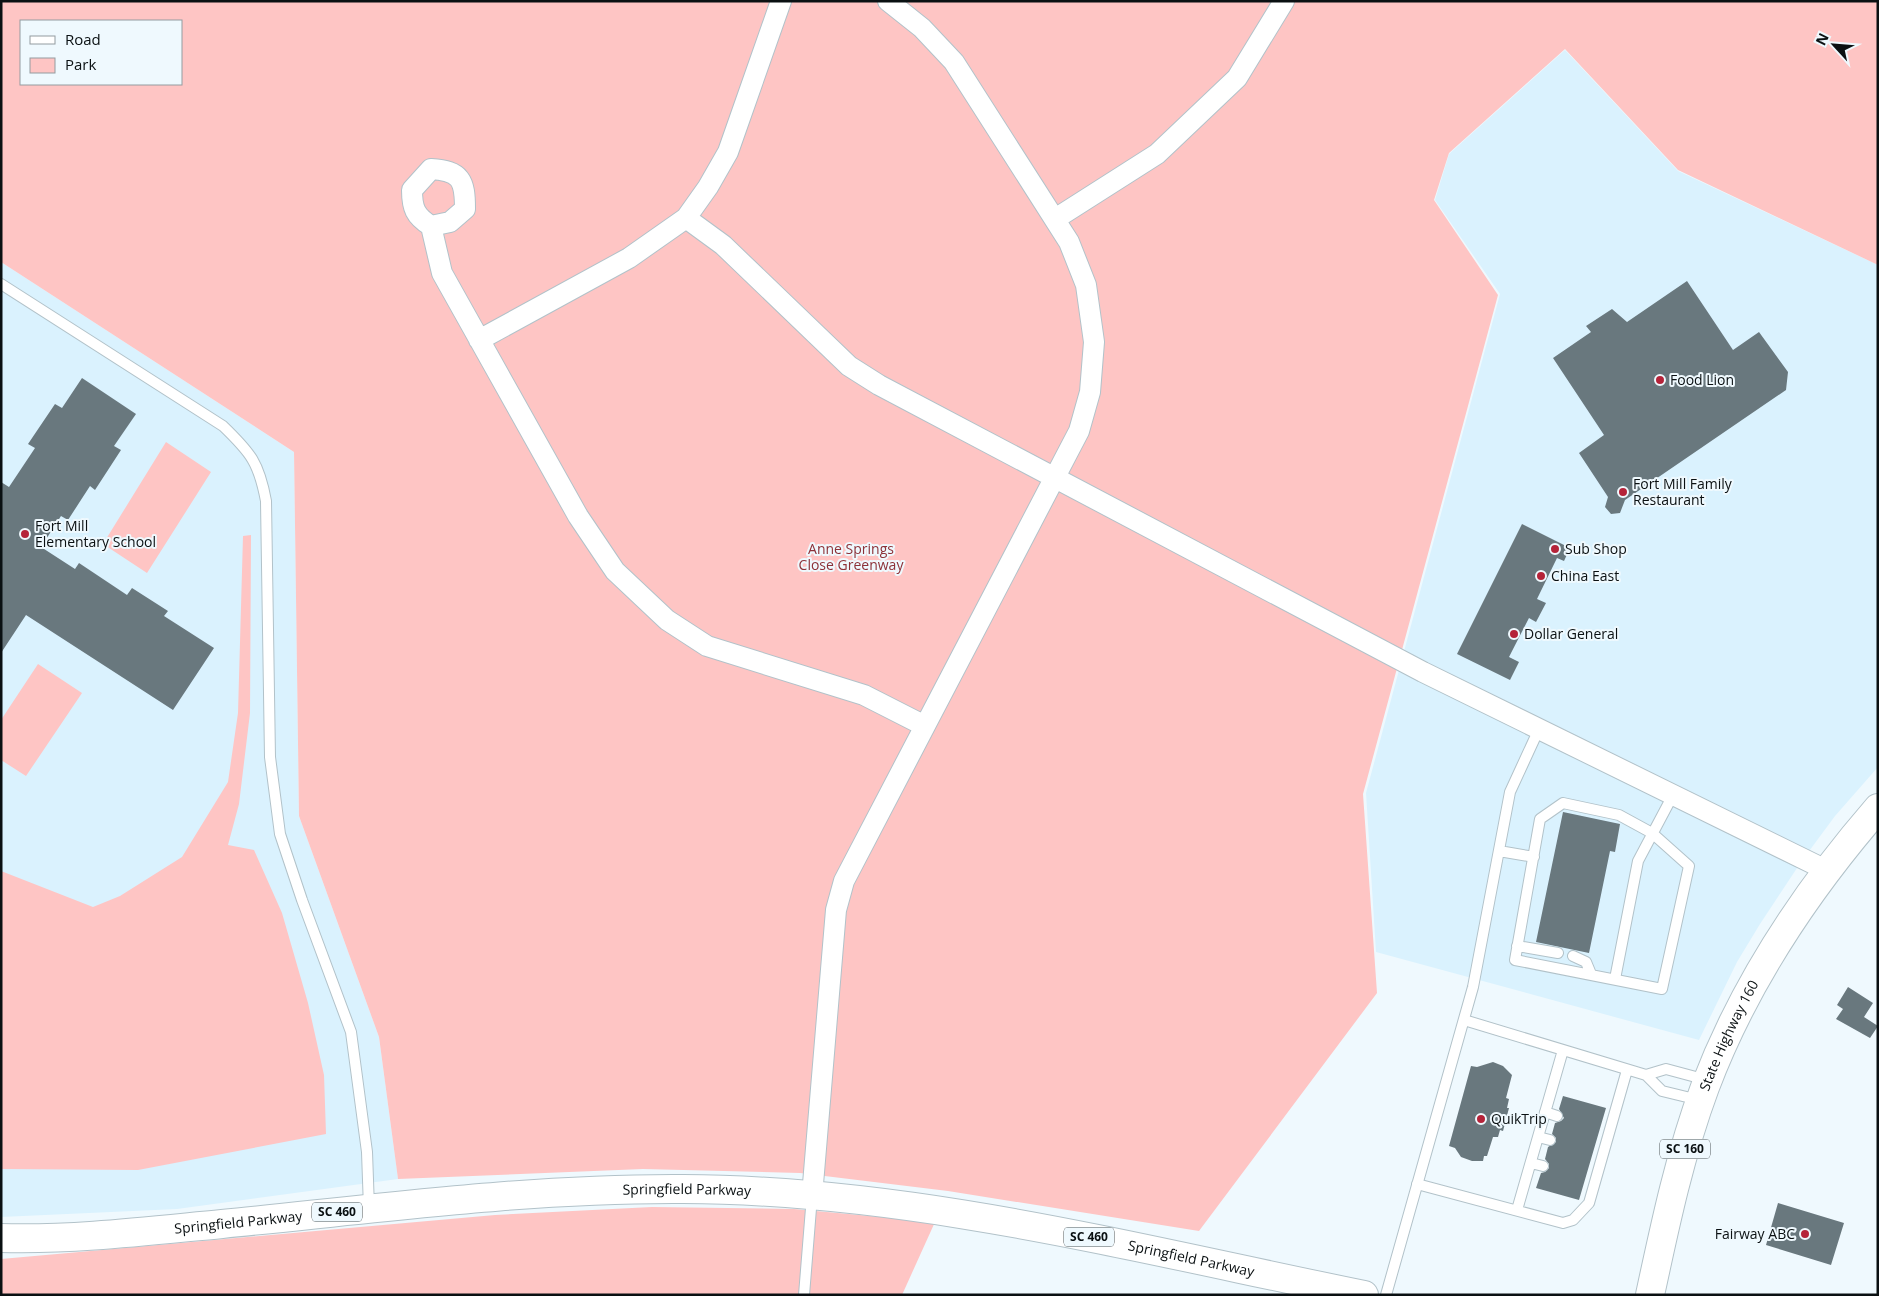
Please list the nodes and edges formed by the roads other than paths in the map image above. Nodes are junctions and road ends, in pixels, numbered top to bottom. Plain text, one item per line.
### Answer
1 (781, 1) edge
2 (888, 1) edge
3 (1284, 1) edge
4 (686, 218) junction
5 (1055, 219) junction
6 (430, 226) dead end
7 (1, 284) edge
8 (479, 340) junction
9 (1055, 476) junction
10 (925, 726) junction
11 (1539, 729) junction
12 (1673, 795) junction
13 (1878, 808) edge
14 (1652, 833) junction
15 (1499, 851) junction
16 (1534, 857) junction
17 (1826, 870) junction
18 (1517, 946) junction
19 (1558, 953) dead end
20 (1573, 956) dead end
21 (1591, 974) junction
22 (1614, 980) junction
23 (1464, 1020) junction
24 (1563, 1050) junction
25 (1627, 1070) junction
26 (1646, 1075) junction
27 (1704, 1090) junction
28 (1545, 1112) junction
29 (1557, 1116) dead end
30 (1538, 1137) junction
31 (1550, 1140) dead end
32 (1531, 1163) junction
33 (1543, 1166) dead end
34 (1418, 1184) junction
35 (812, 1196) junction
36 (369, 1208) junction
37 (1517, 1210) junction
38 (1, 1238) edge
39 (804, 1295) edge
40 (1364, 1295) edge
41 (1386, 1295) edge
42 (1650, 1295) edge

1 - 4 street
2 - 5 street
3 - 5 street
4 - 8 street
4 - 9 street
5 - 9 street
6 - 8 street
7 - 36 lane
8 - 10 street
9 - 10 street
9 - 11 street
10 - 35 street
11 - 12 street
11 - 15 lane
12 - 14 lane
12 - 17 street
13 - 17 main road, State Highway 160 / SC 160
14 - 16 lane
14 - 22 lane
14 - 22 lane
15 - 16 lane
15 - 23 lane
16 - 18 lane
17 - 27 main road, State Highway 160 / SC 160
18 - 19 lane
18 - 21 lane
20 - 21 lane
21 - 22 lane
23 - 24 lane
23 - 34 lane
24 - 25 lane
24 - 28 lane
25 - 26 lane
25 - 37 lane
26 - 27 lane
26 - 27 lane
27 - 42 main road, State Highway 160 / SC 160
28 - 29 lane
28 - 30 lane
30 - 31 lane
30 - 32 lane
32 - 33 lane
32 - 37 lane
34 - 37 lane
34 - 41 lane
35 - 36 main road, Springfield Parkway / SC 460
35 - 39 lane
35 - 40 main road, Springfield Parkway / SC 460
36 - 38 main road, Springfield Parkway / SC 460

